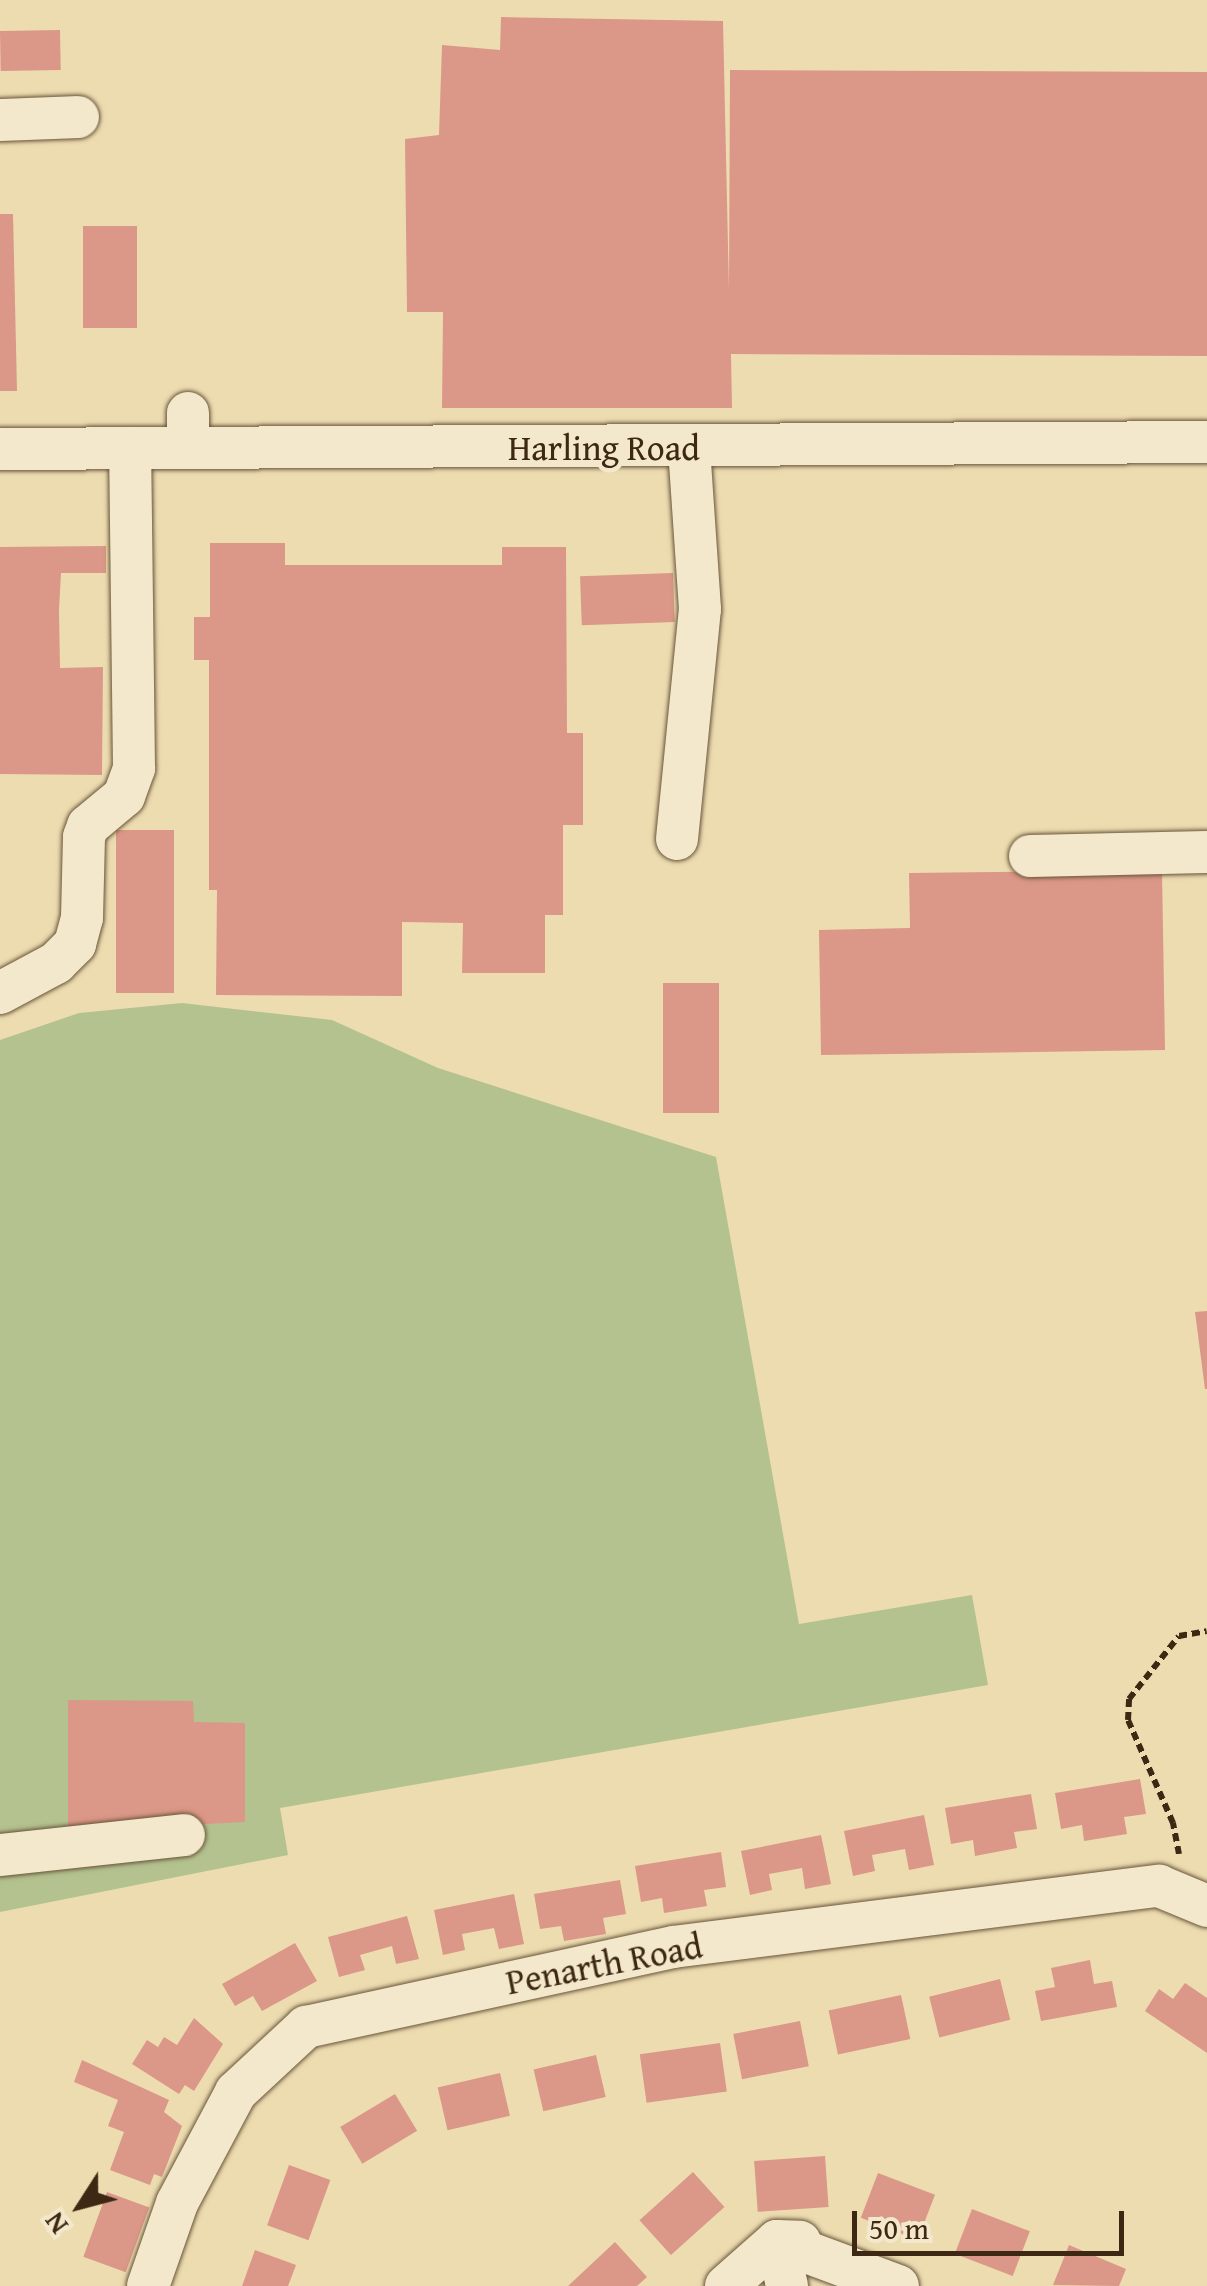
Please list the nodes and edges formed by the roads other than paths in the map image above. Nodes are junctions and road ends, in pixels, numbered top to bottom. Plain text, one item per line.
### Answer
1 (78, 117) dead end
2 (0, 120) edge
3 (1207, 442) edge
4 (130, 448) junction
5 (689, 448) junction
6 (0, 449) edge
7 (677, 839) dead end
8 (1207, 852) edge
9 (1030, 856) dead end
10 (0, 994) edge
11 (184, 1835) dead end
12 (0, 1855) edge
13 (1193, 1898) edge
14 (777, 2241) junction
15 (846, 2244) dead end
16 (148, 2286) edge
17 (726, 2286) edge
18 (787, 2286) edge
19 (898, 2286) edge

1 - 2 street
3 - 5 street, Harling Road
4 - 5 street, Harling Road
4 - 6 street, Harling Road
4 - 10 street
5 - 7 street
8 - 9 street
11 - 12 street
13 - 16 street, Penarth Road
14 - 15 street
14 - 17 street
14 - 18 street
14 - 19 street

